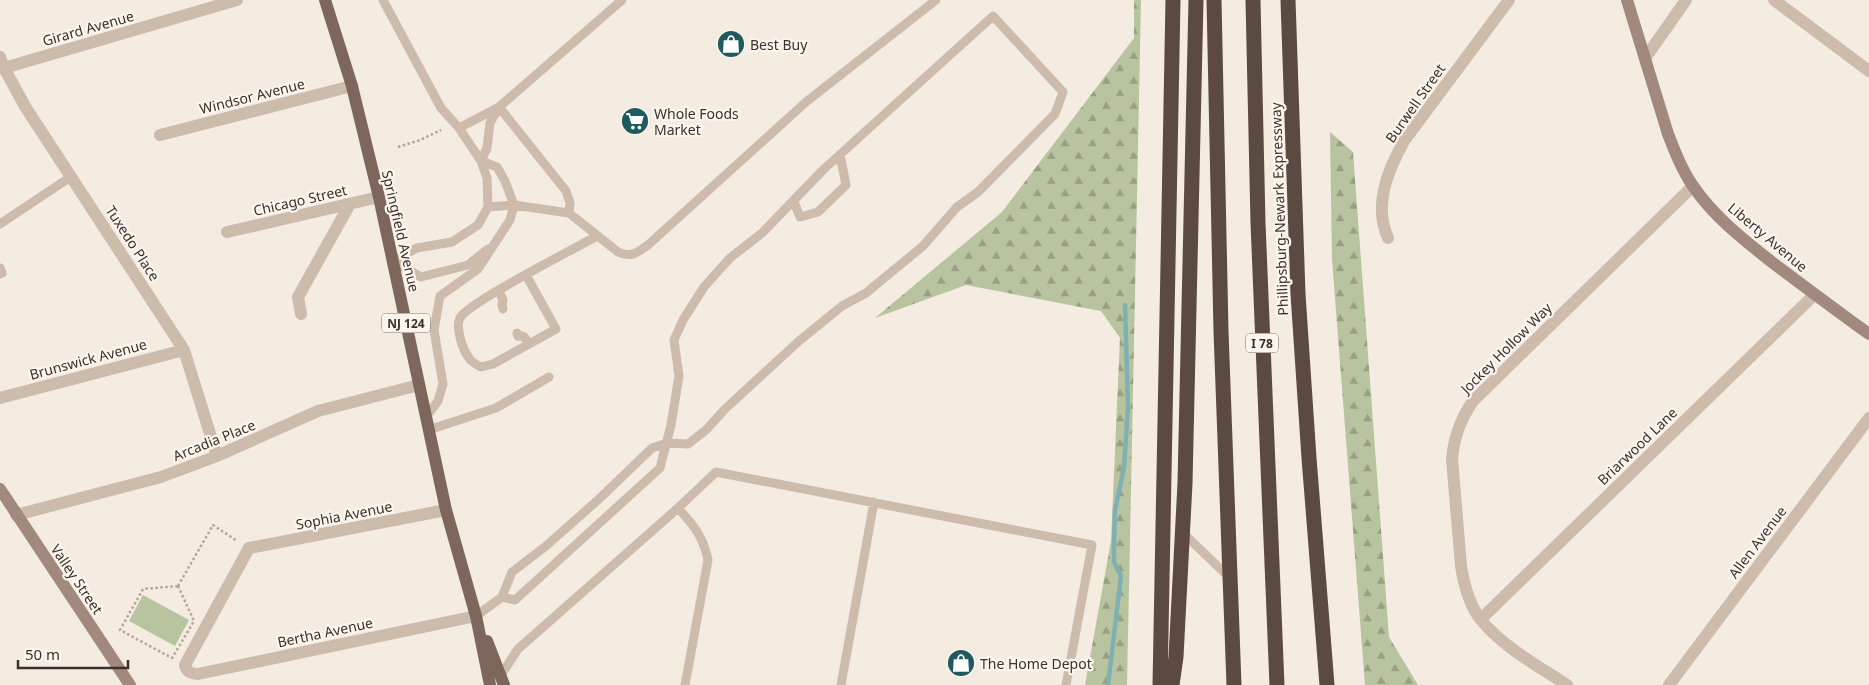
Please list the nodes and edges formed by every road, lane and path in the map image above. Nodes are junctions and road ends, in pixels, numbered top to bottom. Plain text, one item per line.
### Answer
1 (237, 0) edge
2 (325, 0) edge
3 (383, 0) edge
4 (622, 0) edge
5 (936, 0) edge
6 (1173, 0) edge
7 (1196, 0) edge
8 (1214, 0) edge
9 (1253, 0) edge
10 (1288, 0) edge
11 (1509, 0) edge
12 (1627, 0) edge
13 (1686, 0) edge
14 (1774, 0) edge
15 (1646, 58) junction
16 (2, 62) edge
17 (1869, 71) edge
18 (352, 86) junction
19 (499, 107) junction
20 (459, 128) junction
21 (441, 130) dead end
22 (160, 135) dead end
23 (398, 147) dead end
24 (840, 154) junction
25 (481, 161) junction
26 (72, 176) junction
27 (1693, 186) junction
28 (379, 197) junction
29 (794, 202) junction
30 (350, 204) junction
31 (514, 205) junction
32 (488, 207) junction
33 (569, 213) junction
34 (0, 224) edge
35 (227, 232) dead end
36 (597, 236) junction
37 (1388, 238) dead end
38 (494, 244) junction
39 (393, 261) junction
40 (0, 268) edge
41 (0, 274) edge
42 (526, 275) junction
43 (498, 291) junction
44 (1814, 294) junction
45 (506, 304) dead end
46 (301, 314) dead end
47 (1869, 334) edge
48 (184, 350) junction
49 (549, 377) dead end
50 (420, 385) junction
51 (0, 398) edge
52 (426, 417) junction
53 (1869, 418) edge
54 (428, 430) junction
55 (667, 443) junction
56 (218, 456) junction
57 (0, 489) edge
58 (874, 502) junction
59 (678, 508) junction
60 (446, 510) junction
61 (16, 515) junction
62 (1183, 533) junction
63 (249, 548) junction
64 (1230, 578) junction
65 (178, 586) junction
66 (502, 597) junction
67 (476, 616) junction
68 (1481, 620) junction
69 (1322, 624) junction
70 (503, 680) edge
71 (130, 685) edge
72 (490, 685) edge
73 (685, 685) edge
74 (841, 685) edge
75 (1066, 685) edge
76 (1160, 685) edge
77 (1172, 685) edge
78 (1234, 685) edge
79 (1277, 685) edge
80 (1321, 685) edge
81 (1327, 685) edge
82 (1566, 685) edge
83 (1669, 685) edge

1 - 16 street, Girard Avenue
2 - 18 main road, Springfield Avenue / NJ 124
3 - 20 lane
4 - 19 lane
5 - 36 lane
6 - 76 highway
7 - 62 highway
8 - 64 highway
9 - 79 highway, Phillipsburg-Newark Expressway / I 78
10 - 69 highway, Phillipsburg-Newark Expressway
11 - 37 street, Burwell Street
12 - 15 street, Liberty Avenue
13 - 15 street
14 - 17 street
15 - 27 street, Liberty Avenue
16 - 26 street, Tuxedo Place
18 - 22 street, Windsor Avenue
18 - 28 main road, Springfield Avenue / NJ 124
19 - 20 lane
19 - 25 lane
19 - 33 lane
20 - 25 lane
21 - 23 path
24 - 29 lane
24 - 29 lane
24 - 55 lane
25 - 31 lane
25 - 32 lane
26 - 34 lane
26 - 48 street, Tuxedo Place
27 - 44 street, Liberty Avenue
27 - 68 street, Jockey Hollow Way
28 - 30 street, Chicago Street
28 - 39 main road, Springfield Avenue / NJ 124
29 - 55 lane
30 - 35 street, Chicago Street
30 - 46 street
31 - 32 lane
31 - 33 lane
31 - 38 lane
32 - 39 lane
33 - 36 lane
36 - 42 lane
38 - 39 lane
38 - 52 lane
39 - 50 main road, Springfield Avenue / NJ 124
40 - 41 lane
42 - 43 lane
42 - 43 lane
43 - 45 lane
44 - 47 street, Liberty Avenue
44 - 68 street, Briarwood Lane
48 - 51 street, Brunswick Avenue
48 - 56 street, Tuxedo Place
49 - 54 lane
50 - 52 main road, Springfield Avenue / NJ 124
50 - 56 street, Arcadia Place
52 - 54 main road, Springfield Avenue / NJ 124
53 - 83 street, Allen Avenue
54 - 60 main road, Springfield Avenue / NJ 124
55 - 66 lane
55 - 66 lane
56 - 61 street, Arcadia Place
57 - 61 street, Valley Street
58 - 59 lane
58 - 74 lane
58 - 75 lane
59 - 70 lane
59 - 73 lane
60 - 63 street, Sophia Avenue
60 - 67 main road, Springfield Avenue / NJ 124
61 - 71 street, Valley Street
62 - 64 lane
62 - 77 highway
63 - 65 path
63 - 67 street, Bertha Avenue
64 - 78 highway
65 - 65 path
66 - 67 lane
67 - 70 main road, Springfield Avenue / NJ 124
67 - 72 main road, Springfield Avenue / NJ 124
68 - 82 street, Jockey Hollow Way
69 - 80 highway
69 - 81 highway, Phillipsburg-Newark Expressway

